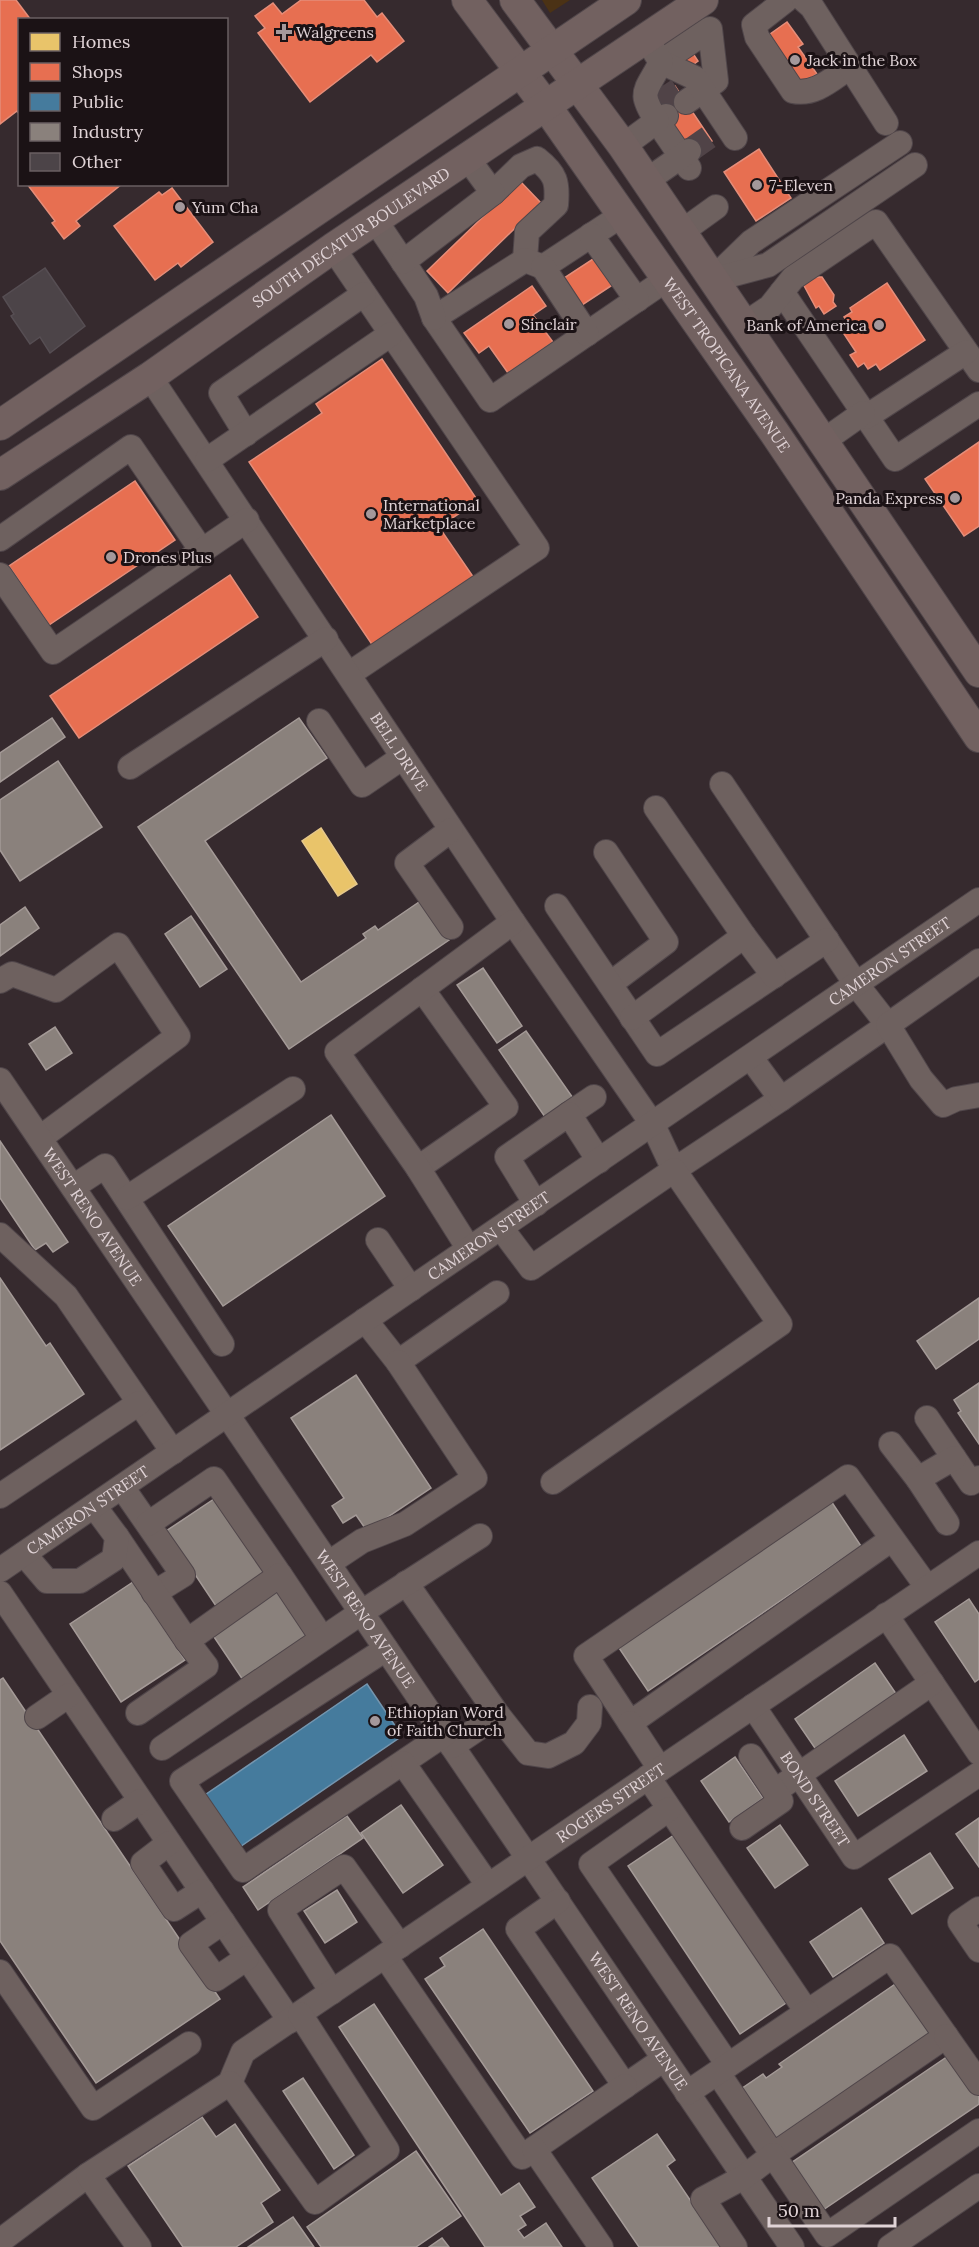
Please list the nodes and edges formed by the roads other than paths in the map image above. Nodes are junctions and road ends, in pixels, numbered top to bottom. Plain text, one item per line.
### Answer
1 (467, 0) edge
2 (515, 0) edge
3 (626, 0) edge
4 (703, 0) edge
5 (786, 0) edge
6 (808, 3) edge
7 (553, 49) junction
8 (653, 51) junction
9 (850, 67) junction
10 (521, 70) junction
11 (579, 84) junction
12 (674, 101) junction
13 (546, 106) junction
14 (700, 139) junction
15 (623, 146) junction
16 (468, 159) junction
17 (915, 165) dead end
18 (646, 181) junction
19 (493, 193) junction
20 (716, 207) dead end
21 (622, 215) junction
22 (375, 220) junction
23 (680, 233) junction
24 (591, 235) junction
25 (333, 248) junction
26 (243, 260) junction
27 (403, 262) junction
28 (534, 263) junction
29 (667, 279) junction
30 (712, 280) junction
31 (782, 292) junction
32 (364, 294) junction
33 (637, 300) junction
34 (687, 308) junction
35 (434, 318) junction
36 (743, 325) junction
37 (391, 334) junction
38 (587, 334) junction
39 (128, 339) junction
40 (973, 361) edge
41 (150, 377) junction
42 (979, 404) edge
43 (865, 415) junction
44 (0, 425) edge
45 (246, 434) junction
46 (822, 442) junction
47 (0, 459) edge
48 (207, 460) junction
49 (0, 475) edge
50 (247, 520) junction
51 (0, 539) edge
52 (202, 551) junction
53 (0, 576) edge
54 (326, 639) junction
55 (979, 672) edge
56 (349, 674) junction
57 (319, 721) dead end
58 (979, 737) edge
59 (403, 757) junction
60 (130, 767) dead end
61 (722, 784) dead end
62 (656, 808) dead end
63 (451, 830) junction
64 (606, 852) dead end
65 (979, 900) edge
66 (557, 906) dead end
67 (513, 922) junction
68 (451, 927) dead end
69 (744, 936) junction
70 (826, 940) junction
71 (979, 961) edge
72 (774, 976) junction
73 (0, 981) edge
74 (609, 984) junction
75 (856, 984) junction
76 (422, 989) junction
77 (632, 1017) junction
78 (888, 1025) junction
79 (751, 1059) junction
80 (0, 1080) edge
81 (293, 1089) dead end
82 (979, 1095) edge
83 (594, 1097) dead end
84 (781, 1099) junction
85 (568, 1114) junction
86 (653, 1125) junction
87 (40, 1138) junction
88 (599, 1161) junction
89 (418, 1168) junction
90 (674, 1170) junction
91 (73, 1187) junction
92 (126, 1198) junction
93 (536, 1204) junction
94 (501, 1228) junction
95 (0, 1235) edge
96 (378, 1240) dead end
97 (469, 1249) junction
98 (411, 1289) junction
99 (497, 1293) dead end
100 (207, 1320) junction
101 (365, 1320) junction
102 (177, 1339) junction
103 (222, 1344) dead end
104 (398, 1362) junction
105 (139, 1403) junction
106 (229, 1415) junction
107 (927, 1418) dead end
108 (891, 1444) dead end
109 (173, 1452) junction
110 (954, 1458) junction
111 (979, 1478) edge
112 (918, 1479) junction
113 (553, 1482) dead end
114 (122, 1487) junction
115 (0, 1496) edge
116 (94, 1506) junction
117 (947, 1523) dead end
118 (148, 1524) junction
119 (480, 1536) dead end
120 (117, 1537) junction
121 (892, 1539) junction
122 (979, 1553) edge
123 (24, 1554) junction
124 (329, 1563) junction
125 (0, 1570) edge
126 (280, 1575) junction
127 (406, 1583) junction
128 (927, 1587) junction
129 (0, 1593) edge
130 (154, 1593) junction
131 (362, 1612) junction
132 (886, 1615) junction
133 (322, 1638) junction
134 (187, 1641) junction
135 (387, 1648) junction
136 (932, 1683) junction
137 (69, 1695) junction
138 (753, 1706) junction
139 (590, 1707) dead end
140 (138, 1713) dead end
141 (498, 1716) junction
142 (37, 1717) dead end
143 (630, 1724) junction
144 (448, 1740) junction
145 (162, 1748) dead end
146 (979, 1753) edge
147 (751, 1756) dead end
148 (403, 1763) junction
149 (654, 1773) junction
150 (979, 1774) edge
151 (799, 1775) junction
152 (775, 1791) junction
153 (140, 1800) junction
154 (669, 1809) junction
155 (114, 1819) dead end
156 (742, 1828) dead end
157 (169, 1843) junction
158 (529, 1858) junction
159 (488, 1886) junction
160 (202, 1891) junction
161 (558, 1901) junction
162 (979, 1909) edge
163 (223, 1922) junction
164 (979, 1950) edge
165 (392, 1951) junction
166 (247, 1958) junction
167 (0, 1972) edge
168 (332, 1992) junction
169 (807, 2012) junction
170 (295, 2017) junction
171 (946, 2036) junction
172 (189, 2044) dead end
173 (664, 2059) junction
174 (723, 2069) junction
175 (230, 2083) junction
176 (979, 2083) edge
177 (625, 2086) junction
178 (687, 2093) junction
179 (979, 2131) edge
180 (534, 2149) junction
181 (773, 2155) junction
182 (88, 2175) junction
183 (744, 2177) junction
184 (979, 2186) edge
185 (0, 2241) edge
186 (139, 2247) edge
187 (601, 2247) edge
188 (735, 2247) edge
189 (792, 2247) edge
190 (890, 2247) edge

1 - 10 main road, WEST TROPICANA AVENUE
2 - 7 main road
3 - 7 main road
4 - 8 main road, SOUTH DECATUR BOULEVARD
5 - 9 street
6 - 9 street
7 - 10 main road
7 - 11 main road
8 - 11 main road, SOUTH DECATUR BOULEVARD
8 - 12 street
8 - 12 street
8 - 12 street
9 - 30 street
10 - 13 main road, WEST TROPICANA AVENUE
10 - 26 main road
11 - 13 main road, SOUTH DECATUR BOULEVARD
11 - 15 main road
12 - 14 street
12 - 14 street
12 - 15 street
13 - 16 main road, SOUTH DECATUR BOULEVARD
13 - 21 main road, WEST TROPICANA AVENUE
14 - 18 street
15 - 18 main road
16 - 19 street
16 - 22 main road, SOUTH DECATUR BOULEVARD
17 - 30 street
18 - 23 main road
19 - 27 street
19 - 28 street
20 - 23 street
21 - 24 street
21 - 29 main road, WEST TROPICANA AVENUE
22 - 25 main road, SOUTH DECATUR BOULEVARD
22 - 27 street
23 - 30 main road
24 - 28 street
24 - 33 street
25 - 32 street
25 - 41 main road, SOUTH DECATUR BOULEVARD
26 - 39 main road
26 - 41 main road
27 - 35 street
28 - 35 street
28 - 38 street
29 - 33 street
29 - 34 main road, WEST TROPICANA AVENUE
30 - 36 main road
31 - 36 street
31 - 40 street
31 - 43 street
32 - 37 street
32 - 45 street
33 - 38 street
34 - 46 main road
34 - 58 main road, WEST TROPICANA AVENUE
35 - 38 street
36 - 46 main road
37 - 45 street
37 - 56 street
39 - 44 main road
39 - 47 main road
40 - 43 street
41 - 48 street, BELL DRIVE
41 - 49 main road, SOUTH DECATUR BOULEVARD
42 - 43 street
43 - 46 street
45 - 48 street
46 - 55 main road
48 - 50 street, BELL DRIVE
50 - 52 street
50 - 54 street, BELL DRIVE
51 - 52 street
52 - 53 street
54 - 56 street, BELL DRIVE
54 - 60 street
56 - 59 street, BELL DRIVE
57 - 59 street
59 - 63 street, BELL DRIVE
61 - 70 street
62 - 69 street
63 - 67 street, BELL DRIVE
63 - 68 street
64 - 74 street
65 - 75 street, CAMERON STREET
66 - 74 street
67 - 76 street
67 - 86 street, BELL DRIVE
69 - 72 street
69 - 77 street
70 - 72 street
70 - 75 street
71 - 78 street
72 - 77 street
73 - 87 street
74 - 77 street
75 - 78 street
75 - 79 street, CAMERON STREET
76 - 89 street
76 - 89 street
78 - 82 street
78 - 84 street
79 - 84 street
79 - 86 street, CAMERON STREET
80 - 87 street, WEST RENO AVENUE
81 - 92 street
83 - 85 street
84 - 90 street
85 - 88 street
85 - 93 street
86 - 88 street, CAMERON STREET
86 - 90 street, BELL DRIVE
87 - 91 street, WEST RENO AVENUE
88 - 93 street, CAMERON STREET
89 - 97 street
90 - 94 street
90 - 113 street, BELL DRIVE
91 - 92 street
91 - 102 street, WEST RENO AVENUE
92 - 100 street
93 - 94 street, CAMERON STREET
94 - 97 street, CAMERON STREET
95 - 105 street
96 - 98 street
97 - 98 street, CAMERON STREET
98 - 101 street, CAMERON STREET
99 - 104 street
100 - 102 street
100 - 103 street
101 - 104 street
101 - 106 street, CAMERON STREET
102 - 106 street, WEST RENO AVENUE
104 - 124 street
105 - 109 street
105 - 115 street
106 - 109 street, CAMERON STREET
106 - 124 street, WEST RENO AVENUE
107 - 110 street
108 - 112 street
109 - 114 street, CAMERON STREET
110 - 111 street
110 - 112 street
112 - 117 street
114 - 116 street, CAMERON STREET
114 - 118 street
116 - 120 street
116 - 123 street, CAMERON STREET
118 - 126 street
118 - 130 street
119 - 127 street
120 - 123 street
120 - 130 street
121 - 128 street
121 - 143 street
121 - 143 street
122 - 128 street, ROGERS STREET
123 - 125 street, CAMERON STREET
124 - 131 street, WEST RENO AVENUE
126 - 133 street
126 - 134 street
127 - 131 street
127 - 141 street
128 - 132 street, ROGERS STREET
129 - 137 street
130 - 134 street
131 - 133 street
131 - 135 street, WEST RENO AVENUE
132 - 136 street
132 - 138 street, ROGERS STREET
133 - 145 street
134 - 140 street
135 - 144 street, WEST RENO AVENUE
135 - 148 street
136 - 146 street
136 - 151 street
137 - 142 street
137 - 153 street
138 - 149 street, ROGERS STREET
138 - 151 street, BOND STREET
139 - 141 street
141 - 144 street
143 - 149 street
144 - 148 street
144 - 158 street, WEST RENO AVENUE
147 - 152 street
148 - 159 street
149 - 154 street
149 - 158 street, ROGERS STREET
150 - 151 street, BOND STREET
151 - 152 street
152 - 156 street
153 - 155 street
153 - 157 street
154 - 169 street
154 - 174 street
157 - 160 street
157 - 160 street
158 - 159 street, ROGERS STREET
158 - 161 street, WEST RENO AVENUE
159 - 165 street, ROGERS STREET
160 - 163 street
161 - 173 street, WEST RENO AVENUE
161 - 177 street
162 - 164 street
163 - 166 street
163 - 166 street
165 - 168 street, ROGERS STREET
165 - 168 street
165 - 180 street
166 - 170 street
167 - 172 street
168 - 170 street, ROGERS STREET
169 - 171 street
169 - 174 street
170 - 175 street, ROGERS STREET
170 - 175 street
171 - 176 street
171 - 181 street
173 - 177 street
173 - 178 street, WEST RENO AVENUE
174 - 178 street
174 - 181 street
175 - 182 street
177 - 180 street
178 - 183 street, WEST RENO AVENUE
179 - 181 street
180 - 187 street
181 - 183 street
182 - 185 street
182 - 186 street
183 - 188 street
183 - 189 street, WEST RENO AVENUE
184 - 190 street

